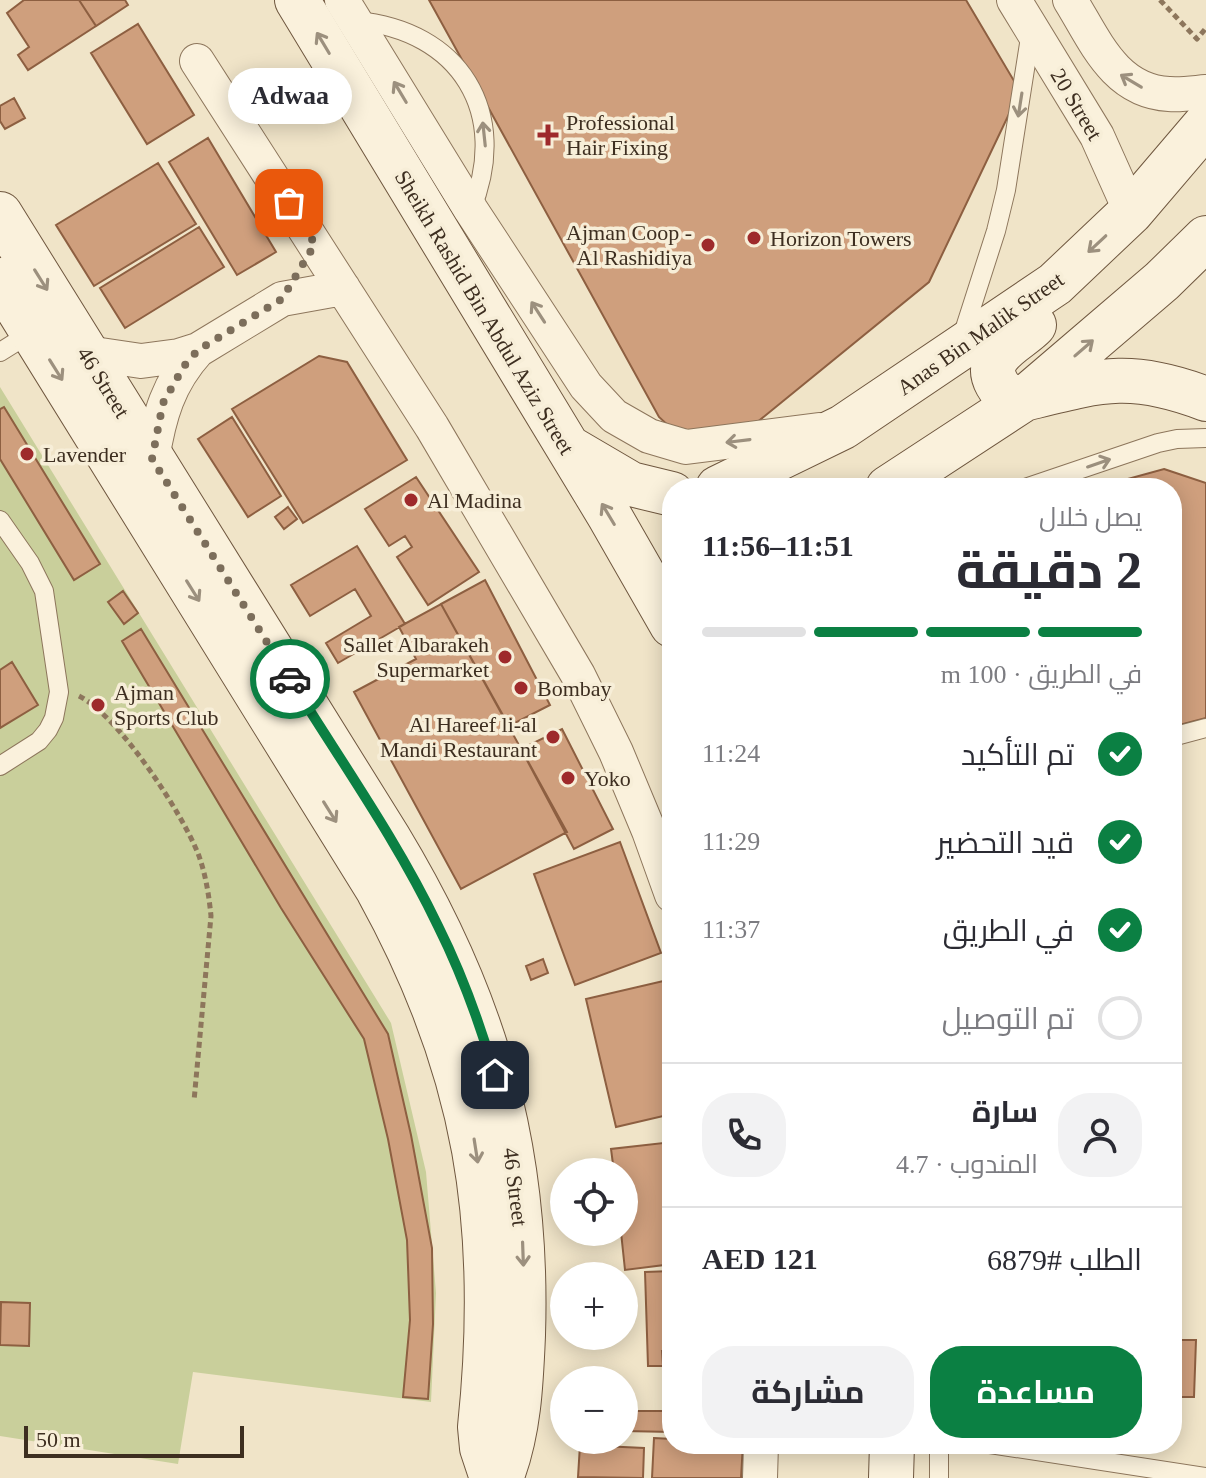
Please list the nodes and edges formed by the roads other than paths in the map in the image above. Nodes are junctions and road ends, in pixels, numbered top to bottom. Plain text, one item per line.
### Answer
1 (297, 0) edge
2 (1070, 0) edge
3 (349, 11) edge
4 (1030, 27) edge
5 (1089, 32) junction
6 (197, 61) dead end
7 (1206, 92) edge
8 (1206, 124) edge
9 (471, 210) junction
10 (1131, 212) junction
11 (0, 214) edge
12 (1206, 238) edge
13 (315, 244) junction
14 (1055, 284) junction
15 (343, 288) junction
16 (282, 299) junction
17 (10, 319) edge
18 (198, 350) junction
19 (957, 352) junction
20 (87, 353) junction
21 (1024, 399) junction
22 (1205, 403) edge
23 (843, 427) junction
24 (566, 445) junction
25 (152, 459) junction
26 (936, 471) edge
27 (738, 478) edge
28 (916, 478) edge
29 (1055, 478) edge
30 (662, 492) edge
31 (0, 520) edge
32 (662, 608) edge
33 (1206, 728) edge
34 (1182, 734) edge
35 (0, 766) edge
36 (662, 867) edge
37 (761, 1454) edge
38 (892, 1454) edge
39 (939, 1454) edge
40 (1055, 1454) edge
41 (1206, 1477) edge
42 (492, 1478) edge
43 (501, 1478) edge
44 (760, 1478) edge
45 (891, 1478) edge
46 (939, 1478) edge

24 -> 1 main road, Sheikh Rashid Bin Abdul Aziz Street
2 - 5 street
9 -> 3 street
9 -> 3 lane
4 - 5 street
4 - 10 street, 20 Street
4 -> 19 lane
7 -> 5 street
6 - 13 street
8 - 10 main road, Anas Bin Malik Street
23 -> 9 street
10 -> 14 main road, Anas Bin Malik Street
11 -> 20 main road, 46 Street
21 -> 12 main road
13 - 15 street
13 - 16 street
14 - 19 main road, Anas Bin Malik Street
14 - 21 main road
15 - 16 street
15 - 36 street
16 - 18 street
17 -> 42 main road, 46 Street
18 - 20 street
18 - 25 street
19 - 23 main road, Anas Bin Malik Street
20 - 25 main road, 46 Street
21 - 22 main road
21 - 26 main road
29 -> 22 lane
23 - 27 main road, Anas Bin Malik Street
24 - 30 main road
32 -> 24 main road, Sheikh Rashid Bin Abdul Aziz Street
25 -> 43 main road, 46 Street
26 - 28 main road
31 - 35 lane
33 - 34 lane
37 - 44 street
38 - 45 main road
39 - 46 lane
40 - 41 lane

